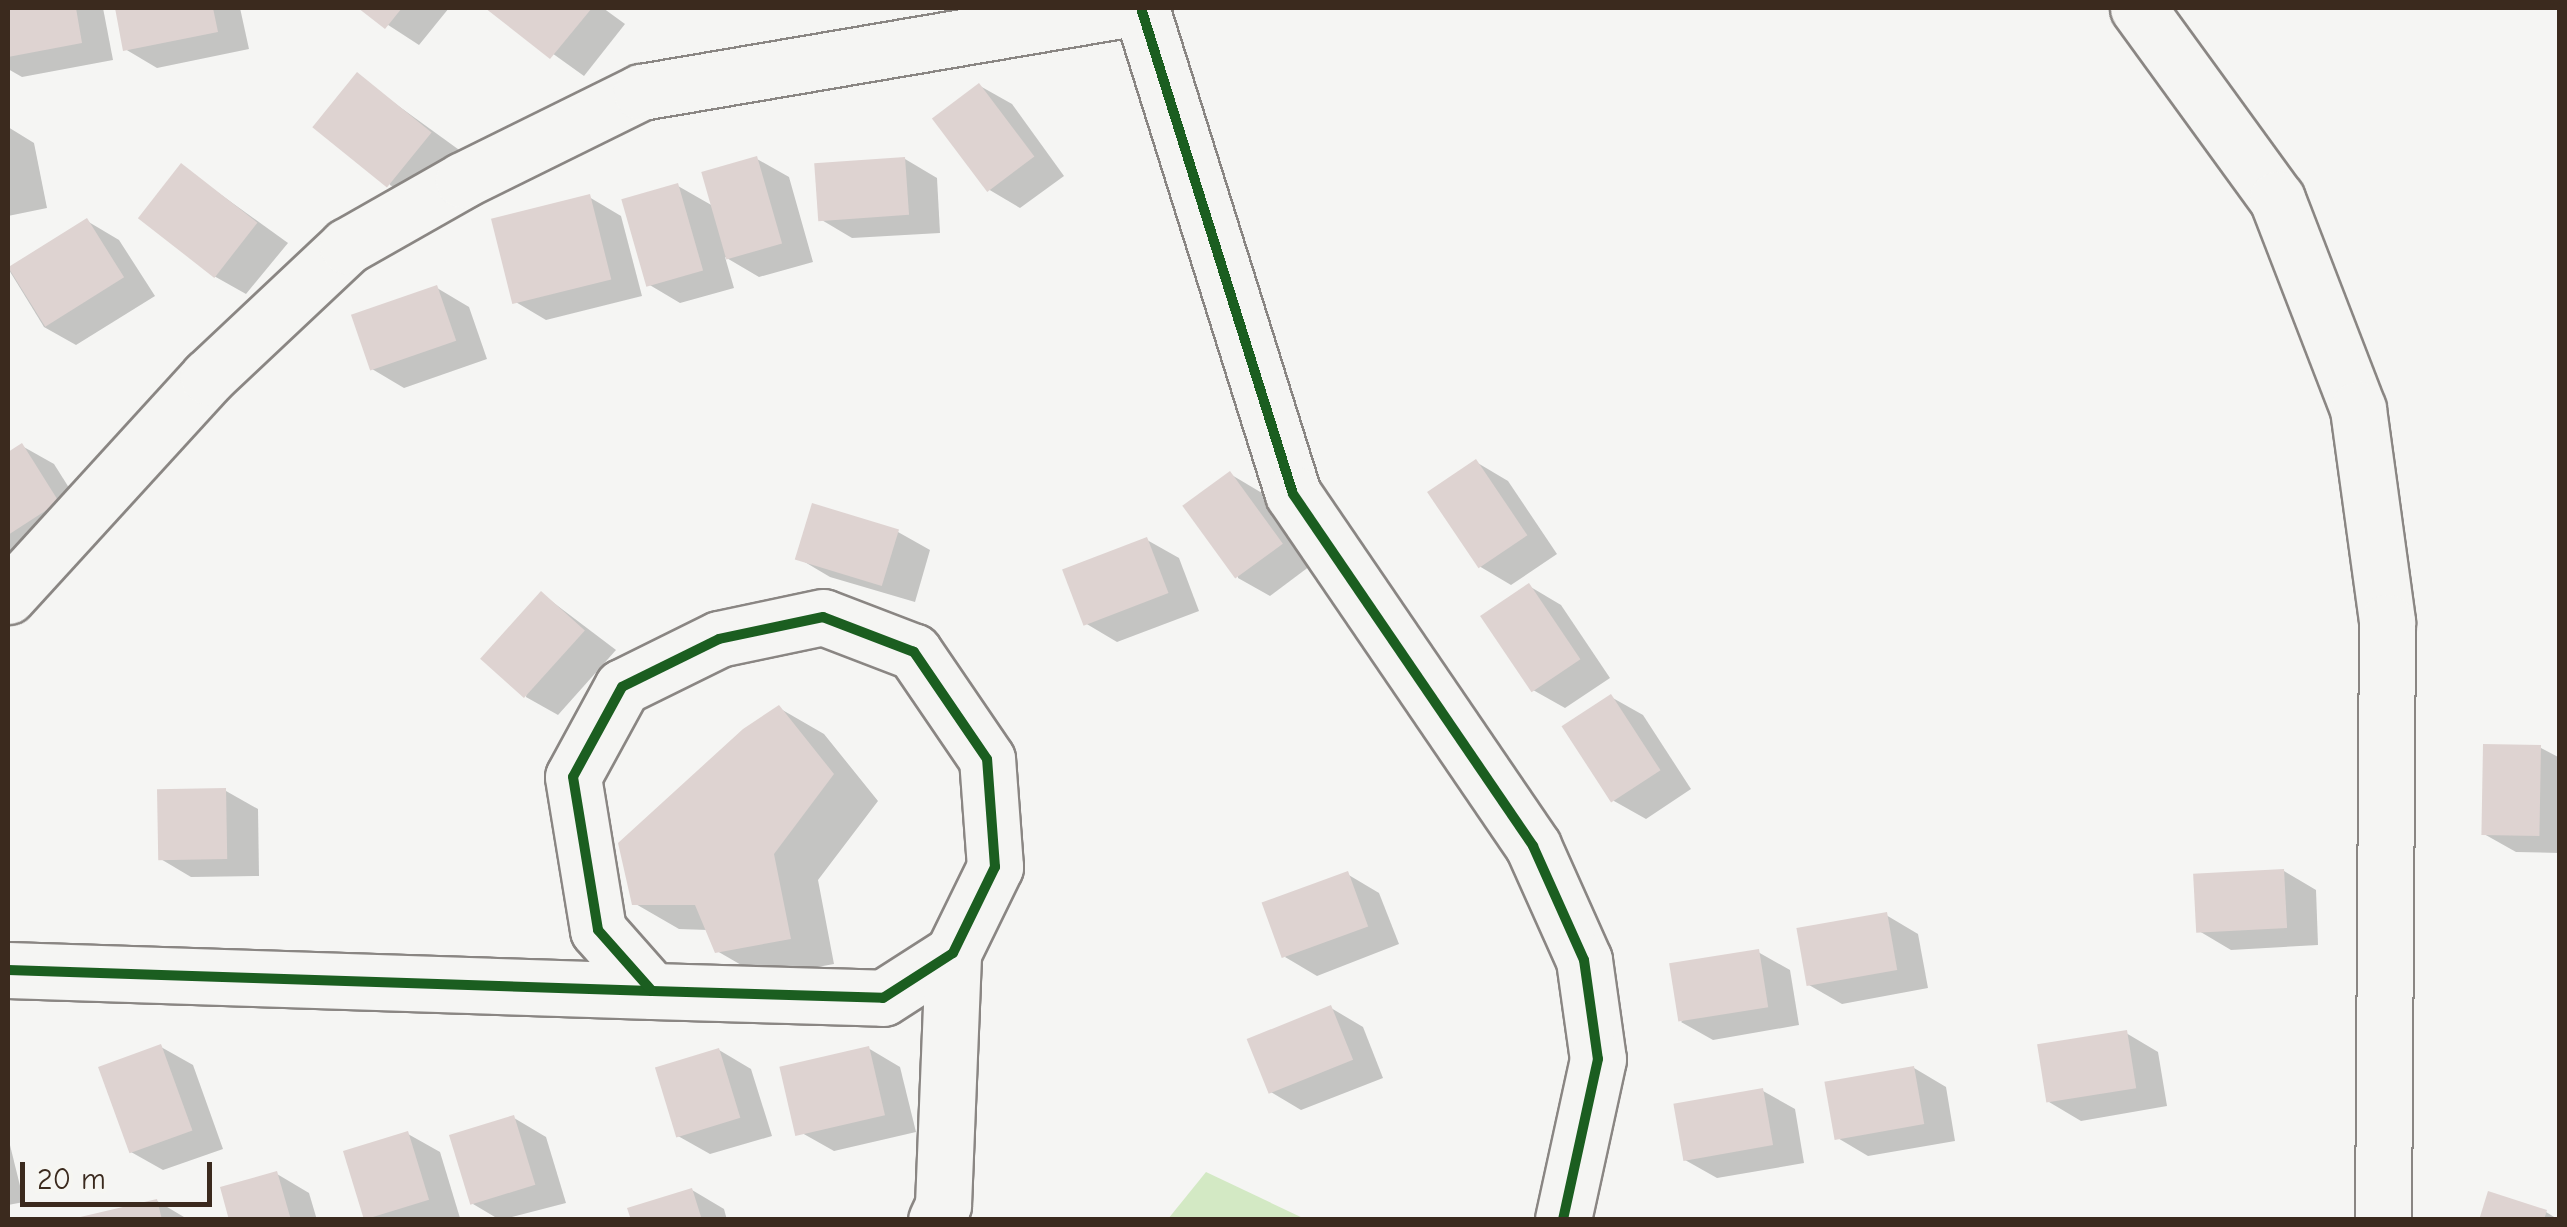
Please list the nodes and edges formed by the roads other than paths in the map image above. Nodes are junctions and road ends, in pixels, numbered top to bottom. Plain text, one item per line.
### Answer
1 (1131, 8) edge
2 (1141, 8) edge
3 (2138, 8) edge
4 (8, 596) edge
5 (953, 953) junction
6 (8, 970) edge
7 (652, 991) junction
8 (936, 1220) edge
9 (1563, 1220) edge
10 (2383, 1220) edge

1 - 4 street
2 - 9 street
3 - 10 street
5 - 7 street
5 - 7 street
5 - 8 street
6 - 7 street

